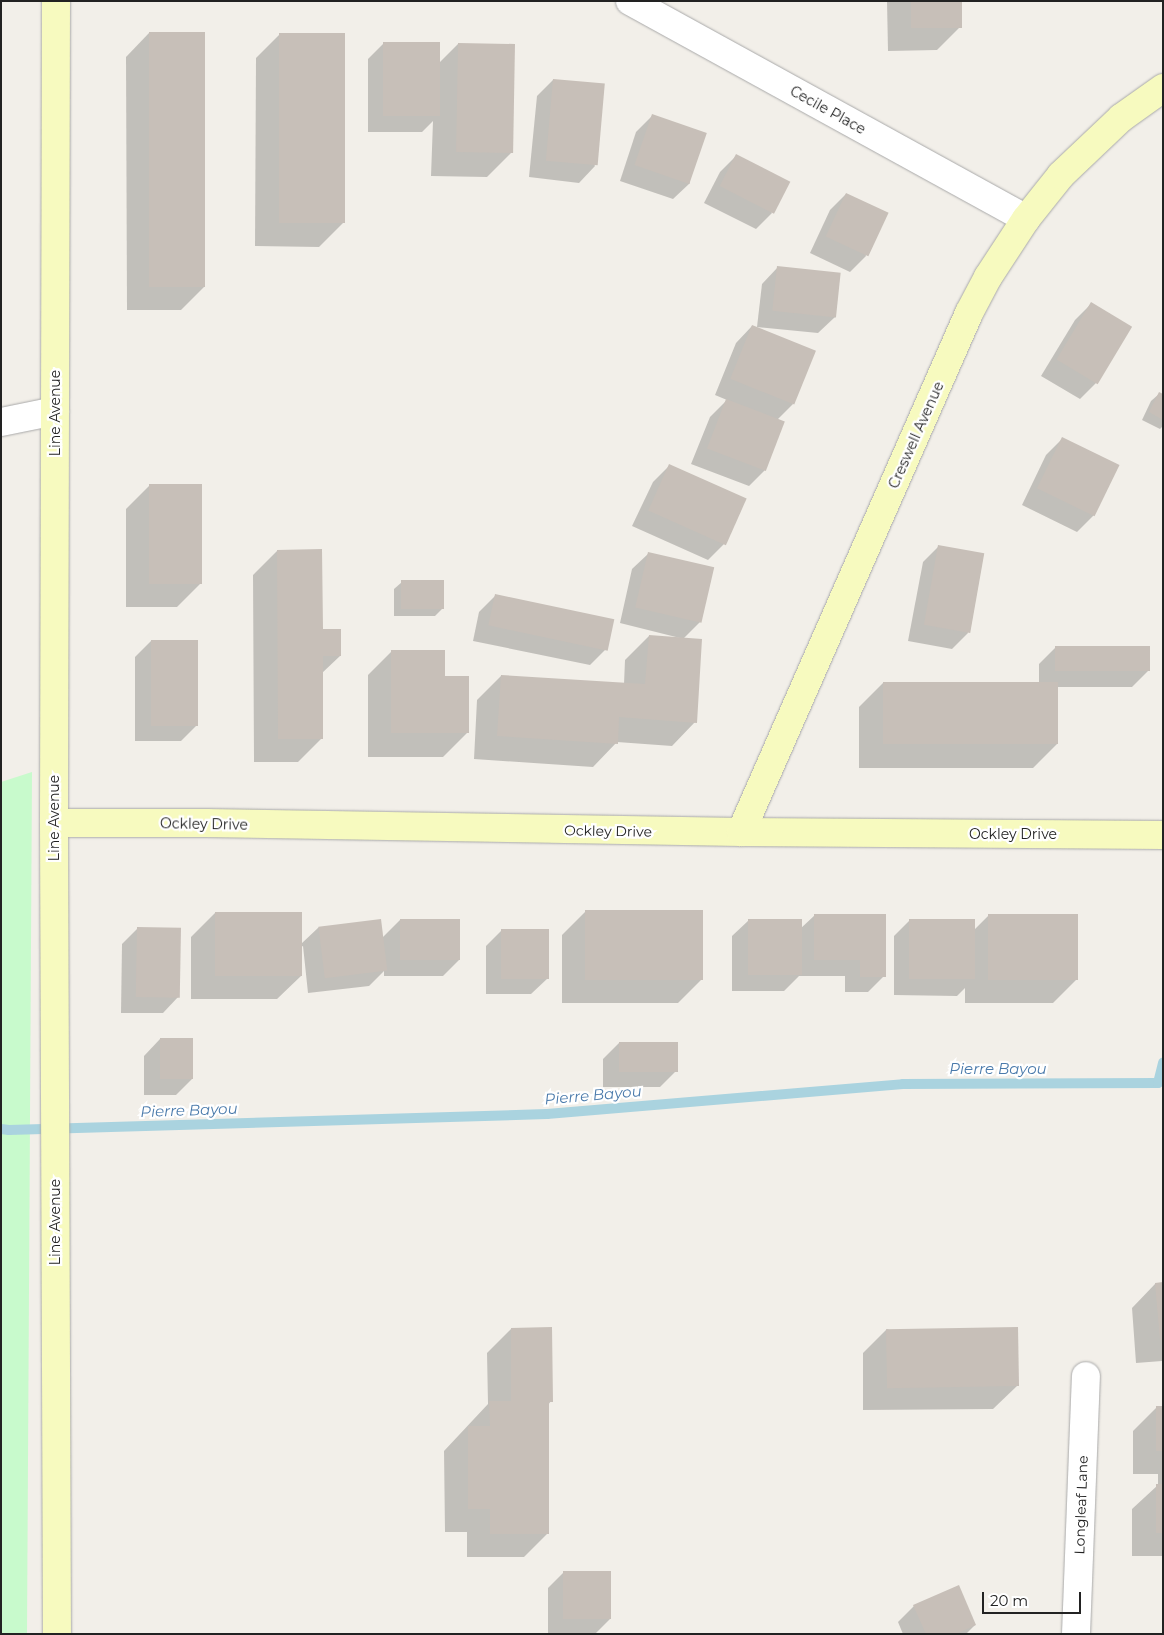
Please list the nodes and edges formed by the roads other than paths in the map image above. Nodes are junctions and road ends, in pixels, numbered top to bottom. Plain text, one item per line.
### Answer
1 (56, 1) edge
2 (630, 1) edge
3 (1163, 88) edge
4 (1026, 219) junction
5 (55, 411) junction
6 (1, 422) edge
7 (54, 823) junction
8 (742, 832) junction
9 (1163, 835) edge
10 (1086, 1376) dead end
11 (57, 1634) edge
12 (1076, 1634) edge

1 - 5 street, Line Avenue
2 - 4 street, Cecile Place
3 - 4 street, Creswell Avenue
4 - 8 street, Creswell Avenue
5 - 6 street
5 - 7 street, Line Avenue
7 - 8 street, Ockley Drive
7 - 11 street, Line Avenue
8 - 9 street, Ockley Drive
10 - 12 street, Longleaf Lane

